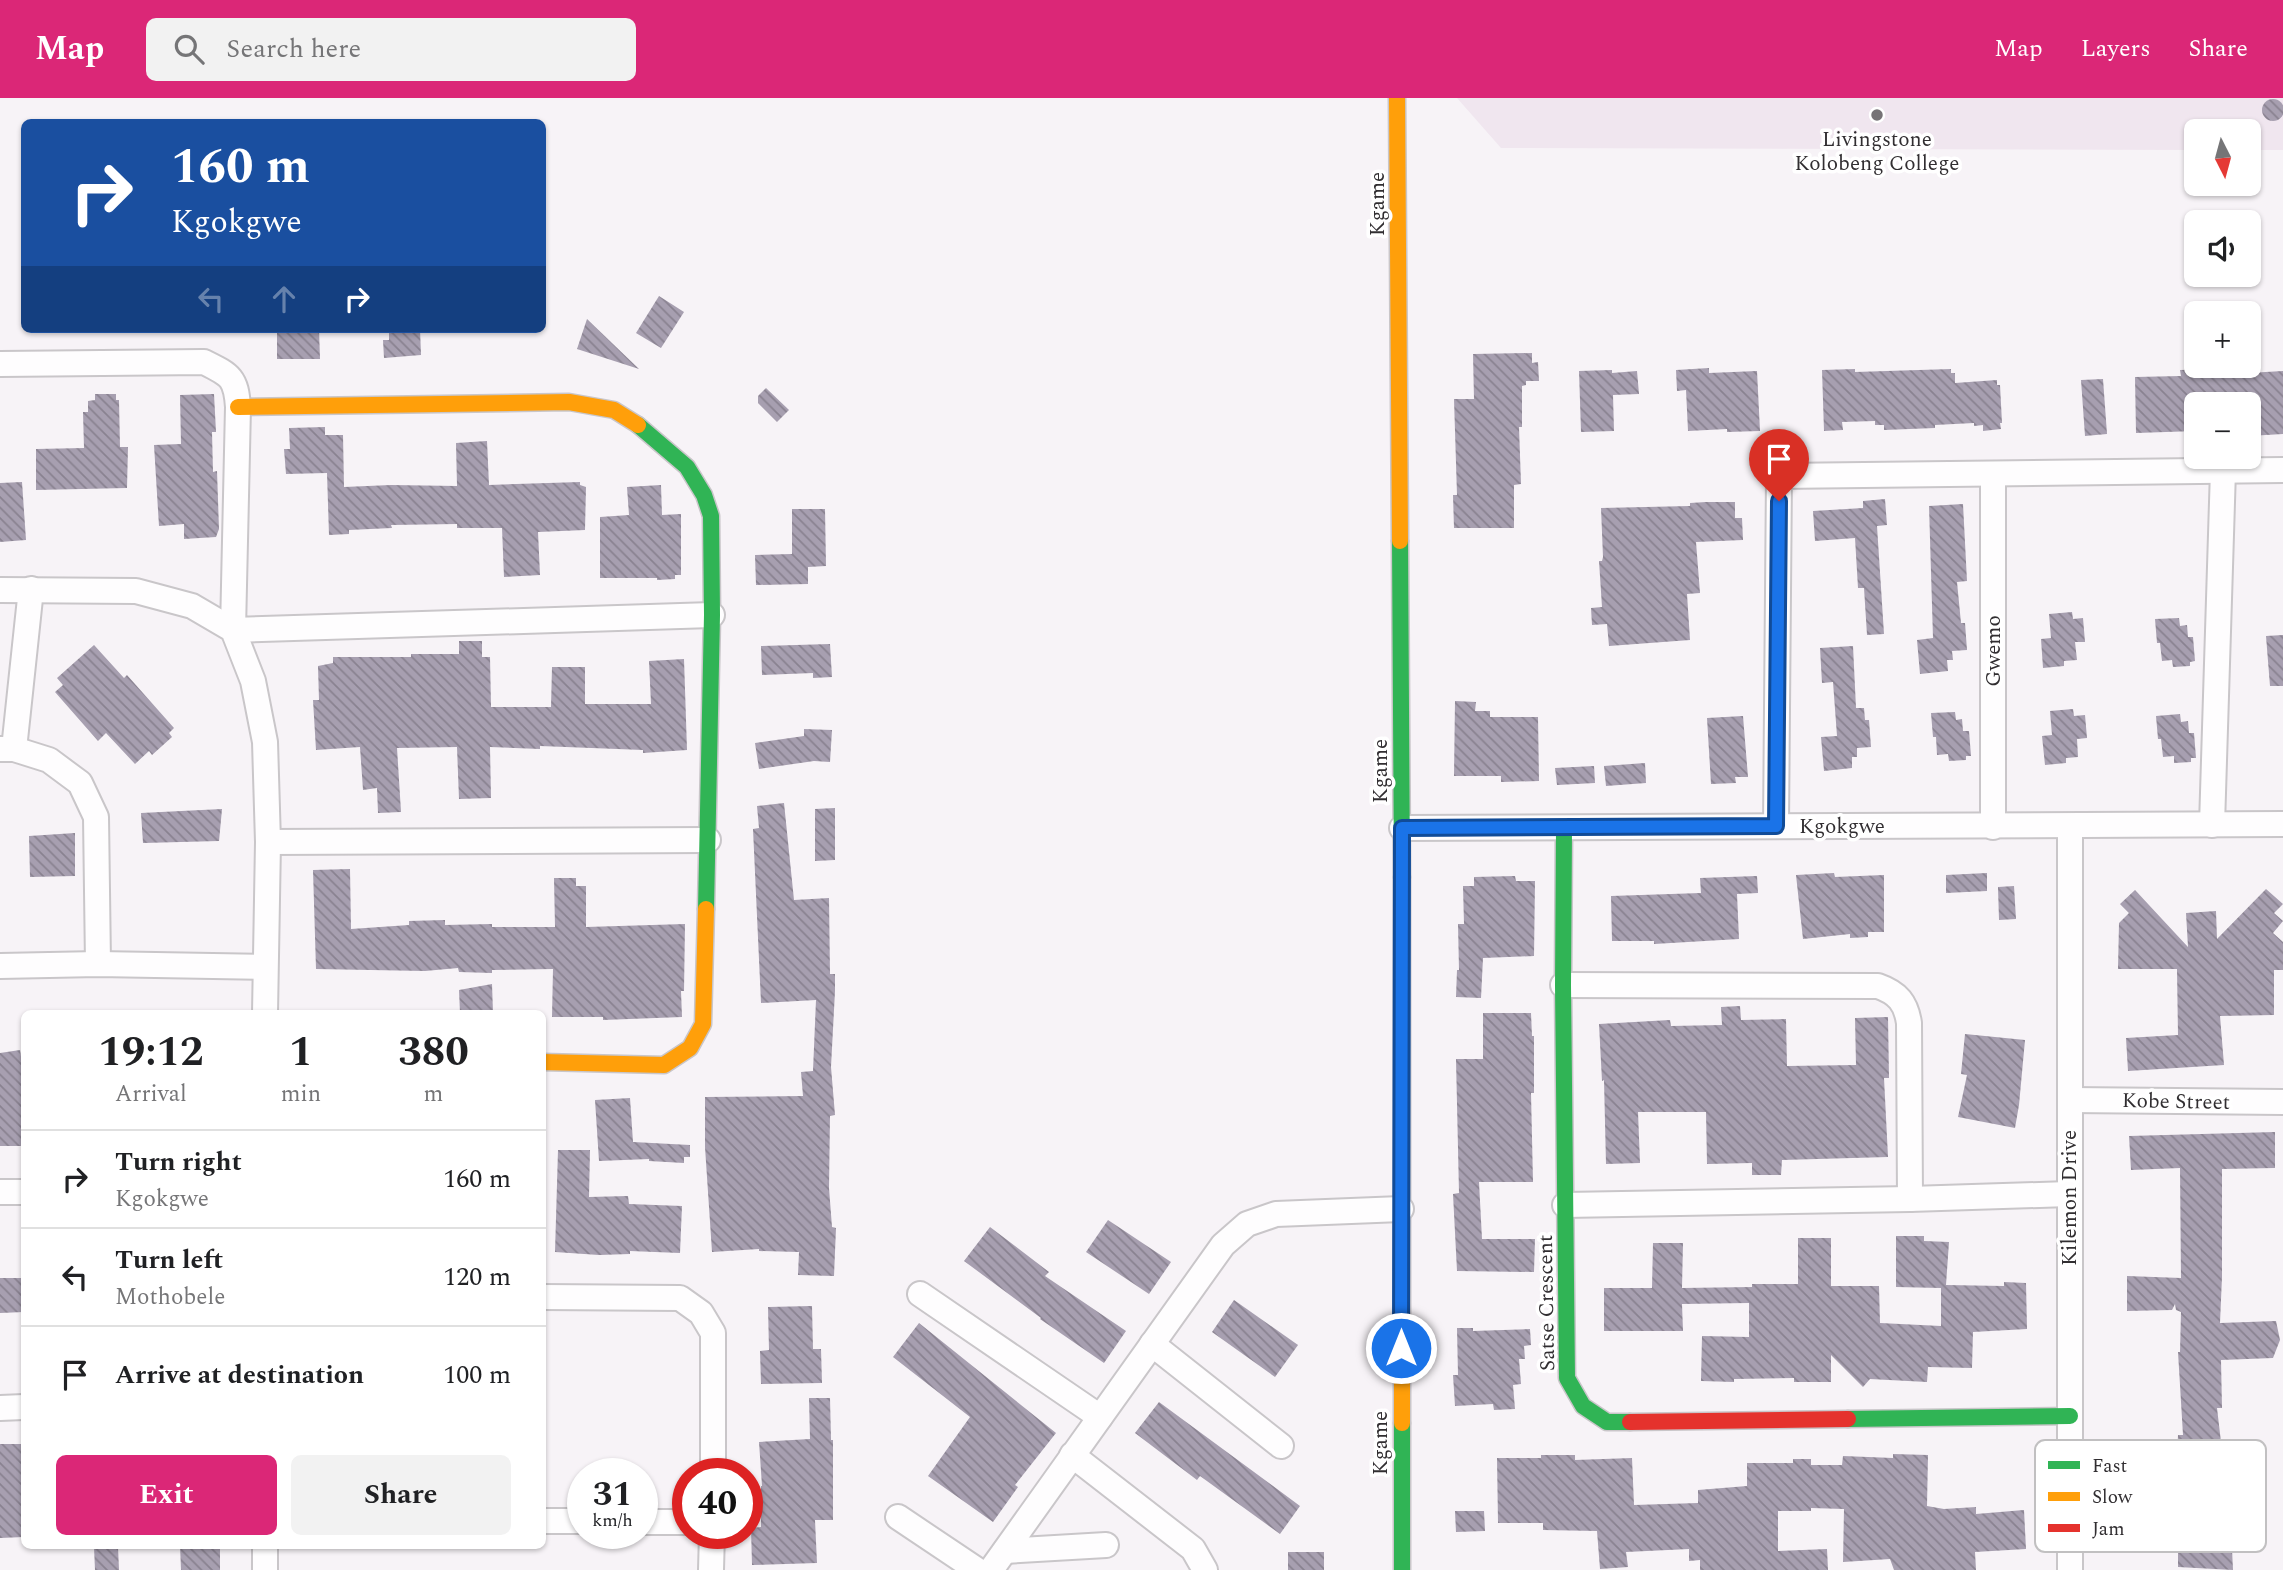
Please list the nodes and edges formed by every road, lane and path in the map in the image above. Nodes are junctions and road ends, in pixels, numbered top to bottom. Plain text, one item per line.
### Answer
1 (1397, 98) edge
2 (0, 364) edge
3 (239, 407) junction
4 (2223, 470) junction
5 (2283, 470) edge
6 (1993, 475) junction
7 (32, 589) junction
8 (0, 590) edge
9 (712, 615) junction
10 (233, 630) junction
11 (7, 749) edge
12 (2283, 824) edge
13 (2212, 825) junction
14 (1776, 826) junction
15 (2070, 826) junction
16 (1993, 827) junction
17 (1402, 828) junction
18 (1564, 829) junction
19 (708, 840) junction
20 (268, 842) junction
21 (98, 964) junction
22 (0, 966) edge
23 (265, 967) junction
24 (1563, 985) junction
25 (265, 1010) edge
26 (546, 1062) edge
27 (2070, 1100) junction
28 (2283, 1102) edge
29 (0, 1192) edge
30 (21, 1192) edge
31 (2069, 1194) junction
32 (1910, 1199) junction
33 (1565, 1205) junction
34 (1401, 1209) junction
35 (920, 1294) dead end
36 (546, 1297) edge
37 (1152, 1344) junction
38 (21, 1407) edge
39 (0, 1408) edge
40 (2070, 1416) junction
41 (1100, 1417) junction
42 (2070, 1440) edge
43 (1281, 1446) dead end
44 (1072, 1455) junction
45 (713, 1458) edge
46 (898, 1517) dead end
47 (546, 1521) edge
48 (567, 1521) edge
49 (1106, 1545) dead end
50 (265, 1549) edge
51 (712, 1549) edge
52 (2070, 1552) edge
53 (998, 1560) edge
54 (265, 1570) edge
55 (711, 1570) edge
56 (977, 1570) edge
57 (1205, 1570) edge
58 (1402, 1570) edge
59 (2070, 1570) edge

1 - 17 street, Kgame
2 - 3 street
3 - 9 street
3 - 10 street
4 - 5 street
4 - 6 street
4 - 13 street
6 - 14 street
6 - 16 street, Gwemo
7 - 8 street
7 - 10 street
7 - 11 street
9 - 10 street
9 - 19 street
10 - 20 street
11 - 21 street
12 - 13 street, Kgokgwe
13 - 15 street, Kgokgwe
14 - 16 street, Kgokgwe
14 - 18 street, Kgokgwe
15 - 16 street, Kgokgwe
15 - 27 street, Kilemon Drive
17 - 18 street, Kgokgwe
17 - 34 street, Kgame
18 - 24 street, Satse Crescent
19 - 20 street
19 - 26 street
20 - 23 street
21 - 22 street
21 - 23 street
23 - 25 street
24 - 32 street
24 - 33 street, Satse Crescent
27 - 28 street, Kobe Street
27 - 31 street, Kilemon Drive
29 - 30 street
31 - 32 street
31 - 40 street, Kilemon Drive
32 - 33 street
33 - 40 street, Satse Crescent
34 - 37 street
34 - 58 street, Kgame
35 - 41 street
36 - 45 street
37 - 41 street
37 - 43 street
38 - 39 street
40 - 42 street, Kilemon Drive
41 - 44 street
44 - 53 street
44 - 57 street
46 - 56 street
47 - 48 street
49 - 53 street
50 - 54 street
51 - 55 street
52 - 59 street, Kilemon Drive

